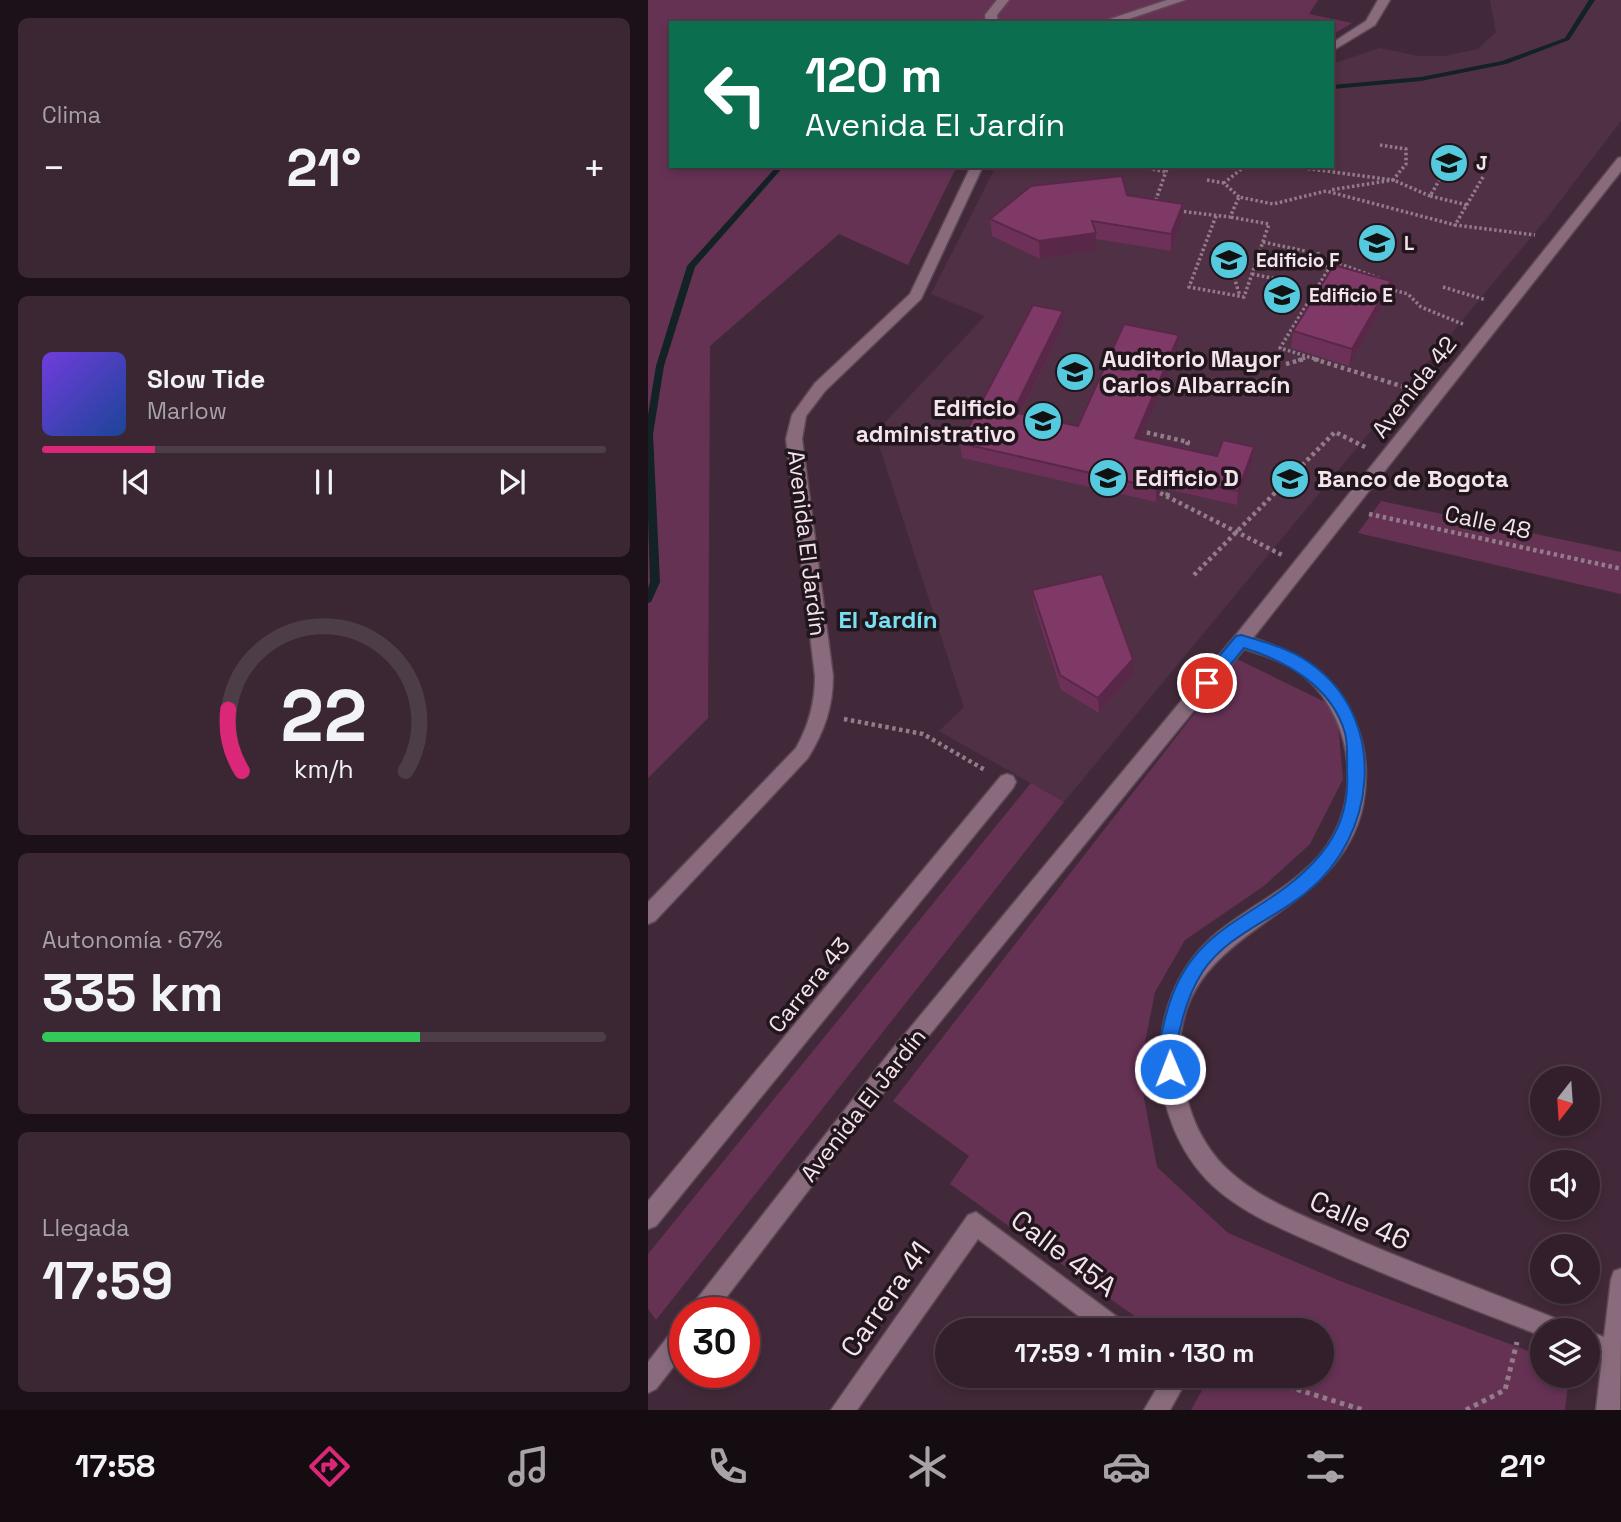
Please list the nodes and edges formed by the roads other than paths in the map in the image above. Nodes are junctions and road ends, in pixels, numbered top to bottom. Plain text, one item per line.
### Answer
1 (1003, 0) edge
2 (1179, 0) edge
3 (1384, 0) edge
4 (992, 21) edge
5 (1111, 21) edge
6 (1334, 47) edge
7 (1622, 161) edge
8 (977, 168) edge
9 (1241, 641) junction
10 (1007, 782) road end
11 (648, 915) edge
12 (648, 1218) edge
13 (976, 1223) joint
14 (1622, 1279) edge
15 (713, 1297) edge
16 (1100, 1318) edge
17 (1530, 1320) edge
18 (1600, 1346) edge
19 (1618, 1353) edge
20 (669, 1354) edge
21 (648, 1381) edge
22 (1170, 1388) edge
23 (843, 1410) edge
24 (1156, 1410) edge
25 (1608, 1410) edge

1 - 4 street
2 - 5 street
3 - 6 street
7 - 9 street, Avenida 42
8 - 11 street, Avenida El Jardín
9 - 15 street, Avenida El Jardín
9 - 17 street, Calle 46
10 - 12 street, Carrera 43
13 - 16 street, Calle 45A
13 - 23 street, Carrera 41
14 - 19 street
18 - 19 street
19 - 25 street
20 - 21 street
22 - 24 street

